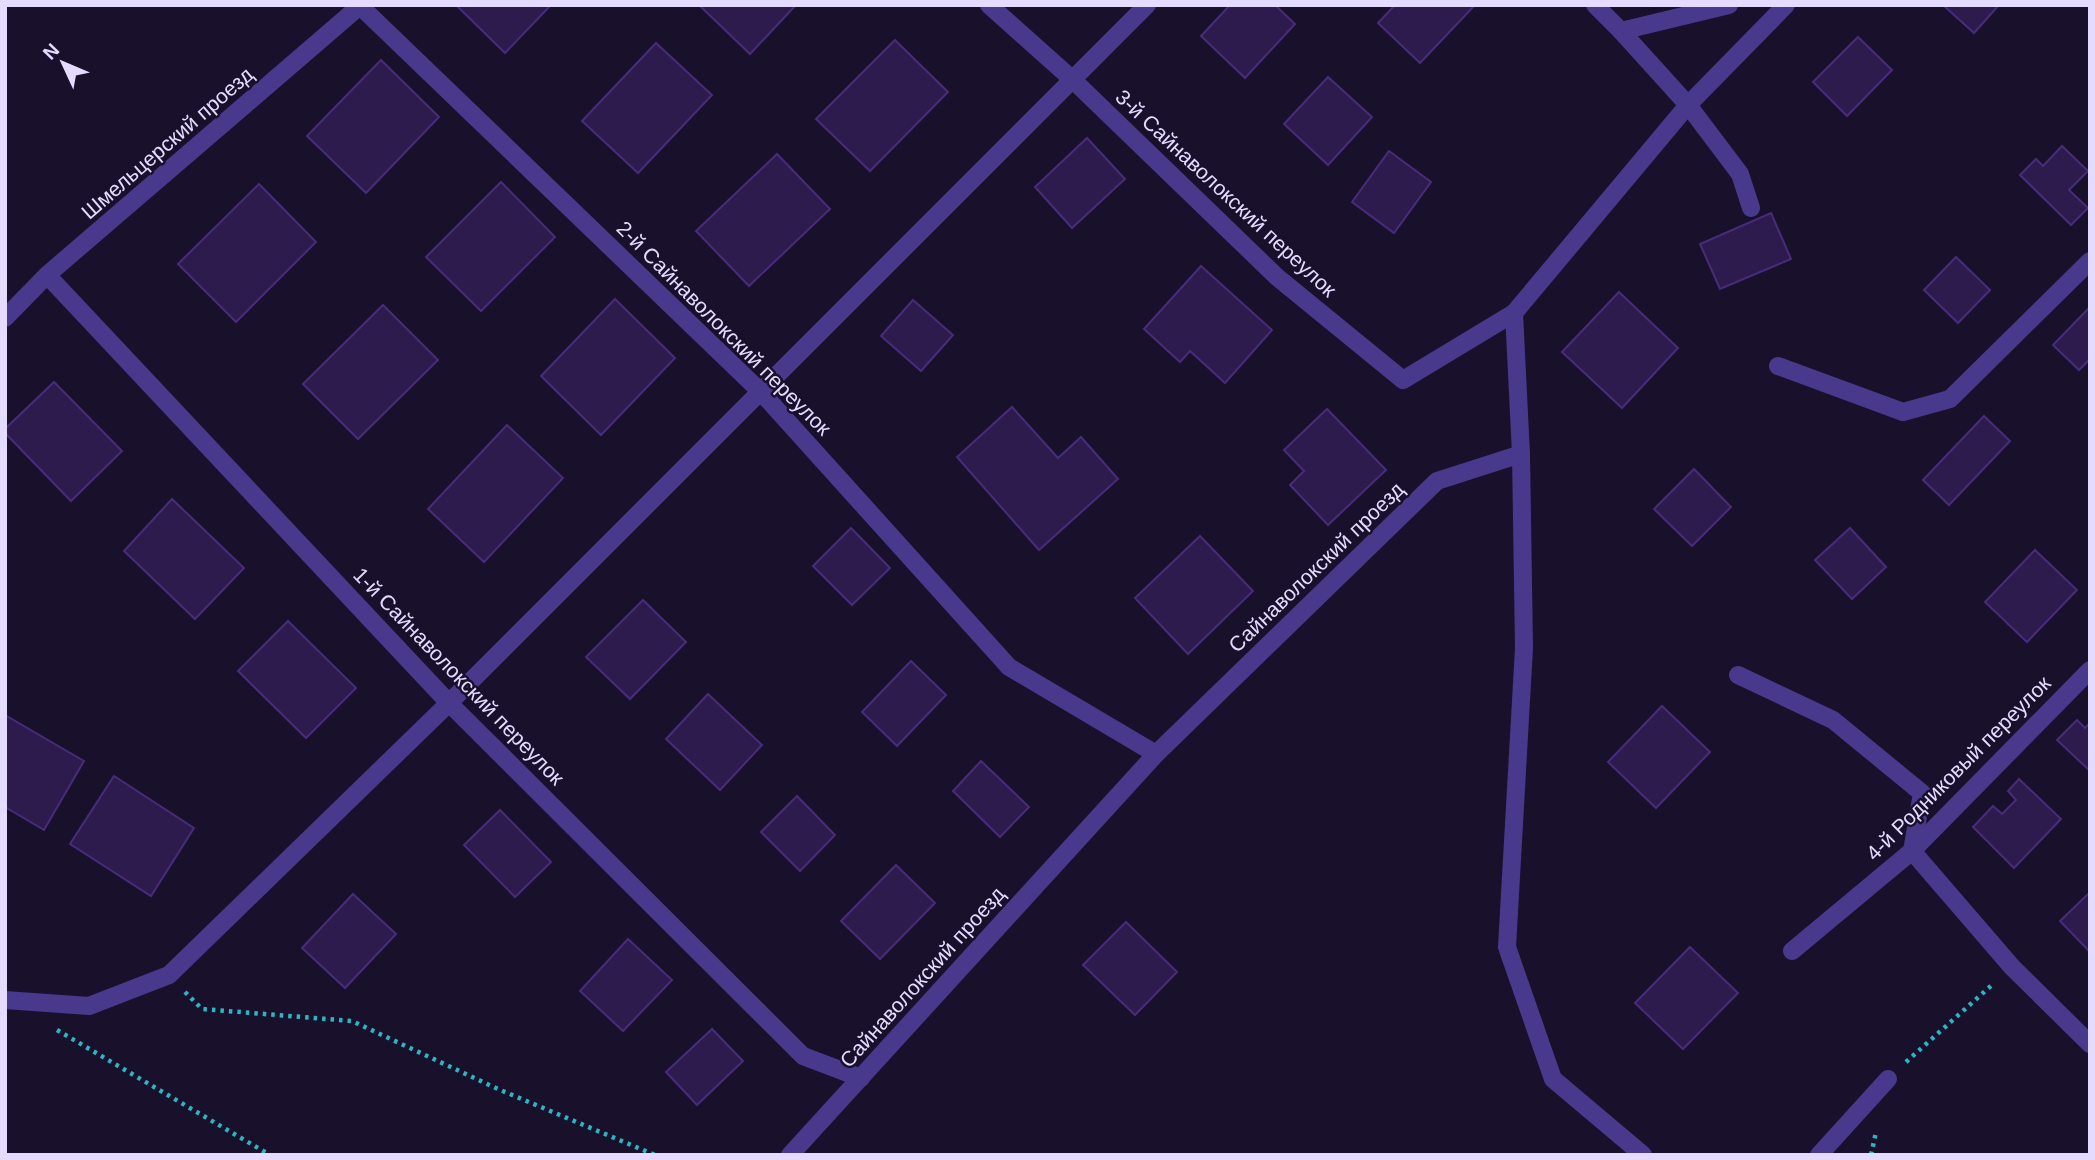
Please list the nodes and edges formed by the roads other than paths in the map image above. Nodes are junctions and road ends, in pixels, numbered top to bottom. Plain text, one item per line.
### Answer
1 (989, 5) edge
2 (1147, 5) edge
3 (1595, 5) edge
4 (1729, 5) edge
5 (1786, 5) edge
6 (360, 6) edge
7 (1621, 30) junction
8 (1073, 80) junction
9 (1688, 105) junction
10 (1751, 208) dead end
11 (2090, 261) edge
12 (47, 275) junction
13 (1514, 313) junction
14 (5, 318) edge
15 (1778, 366) dead end
16 (761, 392) junction
17 (1521, 454) junction
18 (2090, 670) edge
19 (1738, 675) dead end
20 (449, 703) junction
21 (1156, 754) junction
22 (1912, 851) junction
23 (1792, 951) dead end
24 (7, 1000) edge
25 (2090, 1044) edge
26 (861, 1078) junction
27 (1888, 1079) road end
28 (790, 1155) edge
29 (1643, 1155) edge
30 (1819, 1155) edge

1 - 8 street, 3-й Сайнаволокский переулок
2 - 8 street
3 - 7 street
4 - 7 street
5 - 9 street
6 - 12 street, Шмельцерский проезд
6 - 16 street, 2-й Сайнаволокский переулок
7 - 9 street
8 - 13 street, 3-й Сайнаволокский переулок
8 - 16 street
9 - 10 street
9 - 13 street
11 - 15 street
12 - 14 street, Шмельцерский проезд
12 - 20 street, 1-й Сайнаволокский переулок
13 - 17 street
16 - 20 street
16 - 21 street, 2-й Сайнаволокский переулок
17 - 21 street, Сайнаволокский проезд
17 - 29 street
18 - 22 street, 4-й Родниковый переулок
19 - 22 street
20 - 24 street
20 - 26 street, 1-й Сайнаволокский переулок
21 - 26 street, Сайнаволокский проезд
22 - 23 street, 4-й Родниковый переулок
22 - 25 street
26 - 28 street, Сайнаволокский проезд
27 - 30 street

